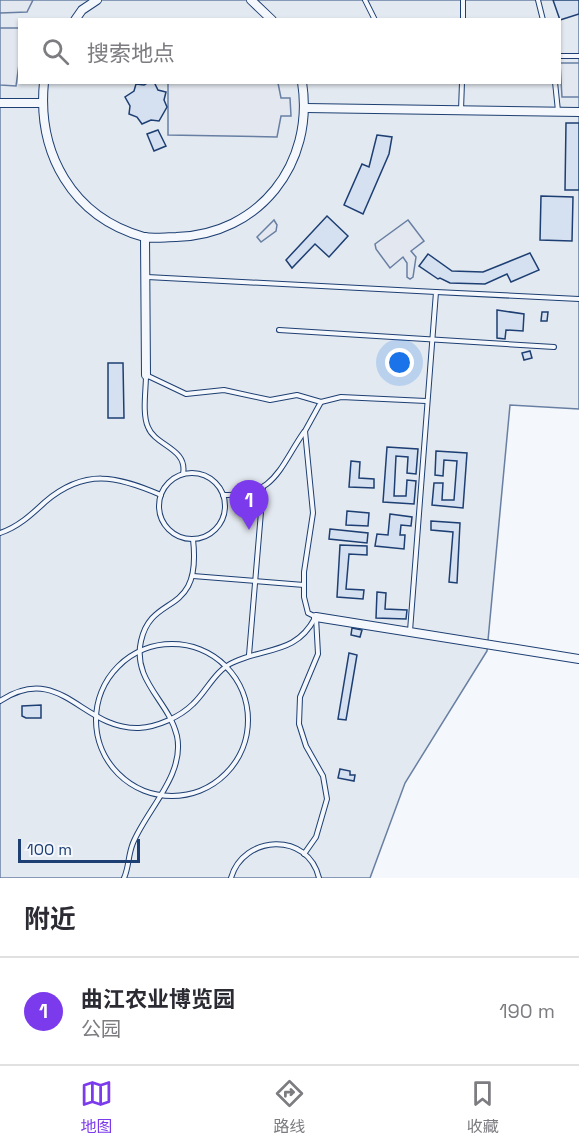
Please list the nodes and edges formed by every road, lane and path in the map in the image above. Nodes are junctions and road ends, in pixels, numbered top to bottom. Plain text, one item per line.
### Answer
1 (97, 0) edge
2 (251, 0) edge
3 (365, 0) edge
4 (463, 0) edge
5 (538, 0) edge
6 (76, 18) edge
7 (270, 18) edge
8 (374, 18) edge
9 (463, 18) edge
10 (542, 18) edge
11 (561, 56) edge
12 (579, 56) edge
13 (44, 84) edge
14 (302, 84) edge
15 (462, 84) edge
16 (555, 84) edge
17 (0, 103) edge
18 (43, 104) junction
19 (306, 108) junction
20 (462, 110) junction
21 (558, 111) junction
22 (579, 112) edge
23 (145, 237) junction
24 (146, 277) junction
25 (436, 292) junction
26 (579, 299) edge
27 (279, 330) dead end
28 (431, 340) junction
29 (554, 347) dead end
30 (146, 375) junction
31 (426, 401) junction
32 (321, 402) junction
33 (305, 431) junction
34 (183, 474) junction
35 (263, 488) junction
36 (161, 495) junction
37 (223, 495) junction
38 (0, 533) edge
39 (193, 539) junction
40 (194, 576) junction
41 (256, 581) junction
42 (304, 585) junction
43 (316, 617) junction
44 (410, 631) junction
45 (140, 651) junction
46 (249, 655) junction
47 (579, 659) edge
48 (226, 666) junction
49 (0, 702) edge
50 (96, 716) junction
51 (171, 719) junction
52 (159, 794) junction
53 (304, 854) junction
54 (124, 878) edge
55 (231, 878) edge
56 (319, 878) edge

1 - 6 street
2 - 7 street
3 - 8 lane
4 - 9 lane
5 - 10 lane
11 - 12 lane
13 - 18 street
14 - 19 street
15 - 20 lane
16 - 21 lane
17 - 18 street
18 - 23 street
19 - 20 street
19 - 23 street
20 - 21 street
21 - 22 street
23 - 24 street
24 - 25 lane
24 - 30 street
25 - 26 lane
25 - 28 lane
27 - 28 lane
28 - 29 lane
28 - 31 lane
30 - 32 lane
30 - 34 lane
31 - 32 lane
31 - 44 lane
32 - 33 lane
33 - 35 lane
33 - 42 lane
34 - 36 lane
34 - 37 lane
35 - 37 lane
35 - 41 lane
36 - 38 lane
36 - 39 lane
37 - 39 lane
39 - 40 lane
40 - 41 lane
40 - 45 lane
41 - 42 lane
41 - 46 lane
42 - 43 lane
43 - 44 street
43 - 46 lane
43 - 53 lane
44 - 47 street
45 - 48 lane
45 - 50 lane
45 - 51 lane
46 - 48 lane
48 - 51 lane
48 - 52 lane
49 - 50 lane
50 - 51 lane
50 - 52 lane
51 - 52 lane
52 - 54 lane
53 - 55 lane
53 - 56 lane

